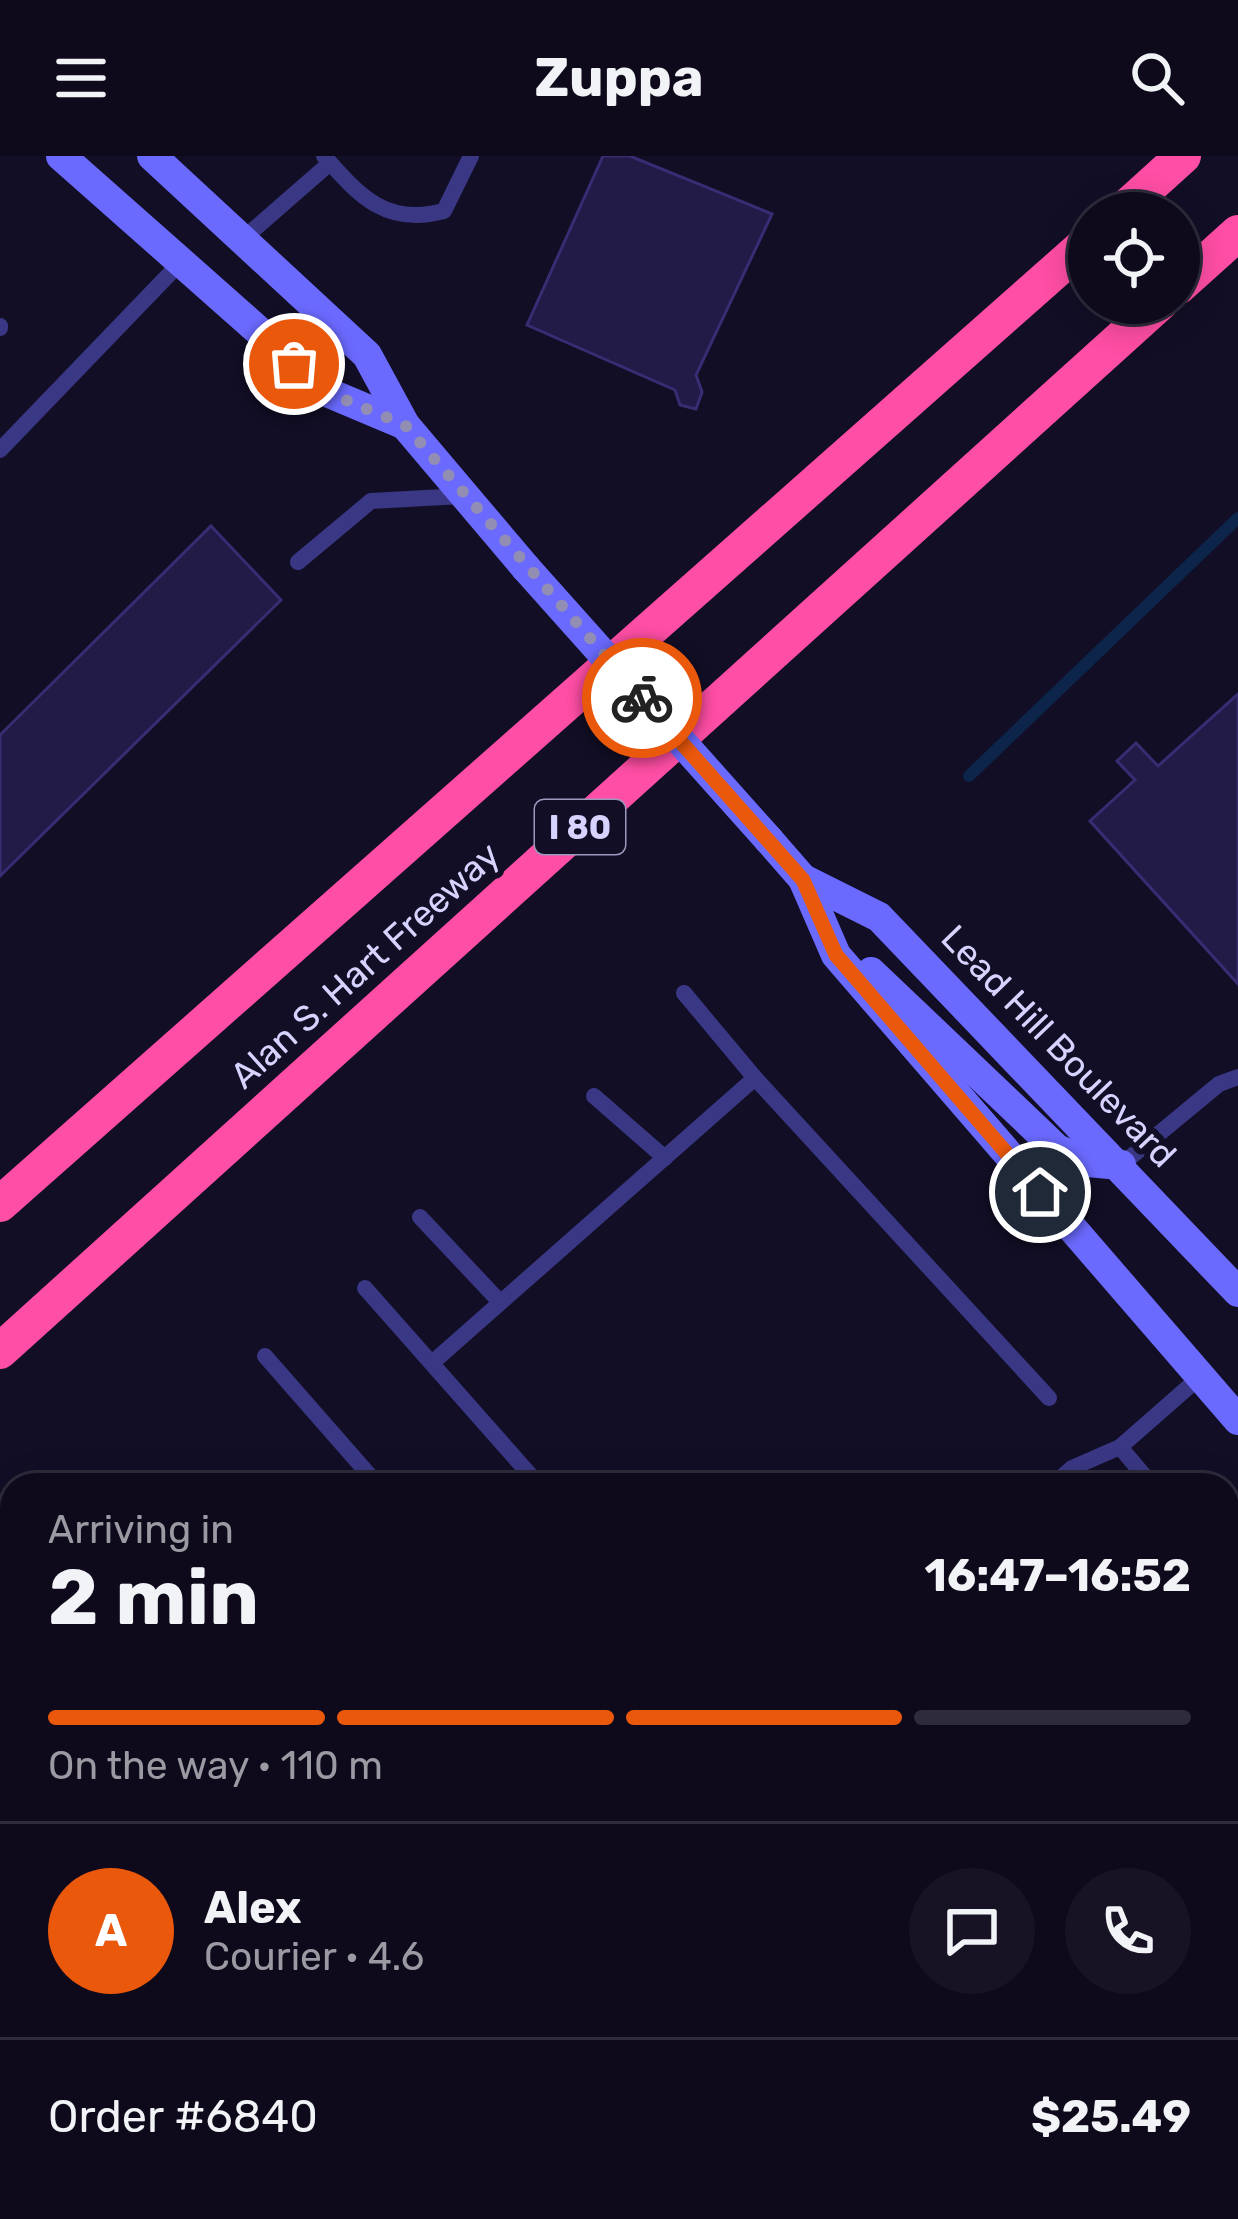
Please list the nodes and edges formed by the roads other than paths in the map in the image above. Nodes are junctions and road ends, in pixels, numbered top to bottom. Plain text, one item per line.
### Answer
1 (62, 156) edge
2 (152, 156) edge
3 (471, 156) edge
4 (327, 160) edge
5 (1175, 162) edge
6 (1143, 192) edge
7 (1238, 233) edge
8 (243, 239) junction
9 (1068, 260) edge
10 (181, 262) junction
11 (1200, 267) edge
12 (1137, 324) edge
13 (405, 425) junction
14 (0, 450) edge
15 (462, 496) junction
16 (298, 562) dead end
17 (803, 880) junction
18 (836, 955) junction
19 (684, 993) dead end
20 (755, 1078) junction
21 (1238, 1078) edge
22 (594, 1096) dead end
23 (665, 1158) junction
24 (1121, 1165) junction
25 (0, 1204) edge
26 (420, 1217) dead end
27 (365, 1288) dead end
28 (1238, 1292) edge
29 (500, 1303) junction
30 (0, 1351) edge
31 (265, 1356) dead end
32 (432, 1363) junction
33 (1201, 1376) junction
34 (1049, 1398) dead end
35 (1238, 1420) edge
36 (1120, 1447) junction
37 (367, 1473) edge
38 (528, 1473) edge
39 (1066, 1473) edge
40 (1142, 1473) edge

1 - 10 main road, Lead Hill Boulevard
2 - 8 main road, Lead Hill Boulevard
3 - 4 lane
4 - 8 lane
5 - 6 highway
7 - 11 highway
8 - 13 main road, Lead Hill Boulevard
9 - 25 highway, Alan S. Hart Freeway / I 80
10 - 13 main road, Lead Hill Boulevard
10 - 14 lane
12 - 30 highway, Alan S. Hart Freeway / I 80
13 - 15 main road, Lead Hill Boulevard
15 - 16 lane
15 - 17 main road, Lead Hill Boulevard, bridge
17 - 18 main road, Lead Hill Boulevard
17 - 24 main road, Lead Hill Boulevard
18 - 24 main road
18 - 33 main road, Lead Hill Boulevard
19 - 20 lane
20 - 23 lane
20 - 34 lane
21 - 24 lane
22 - 23 lane
23 - 29 lane
24 - 28 main road, Lead Hill Boulevard
26 - 29 lane
27 - 32 lane
29 - 32 lane
31 - 37 lane
32 - 38 lane
33 - 35 main road, Lead Hill Boulevard
33 - 36 lane
36 - 39 lane
36 - 40 lane

